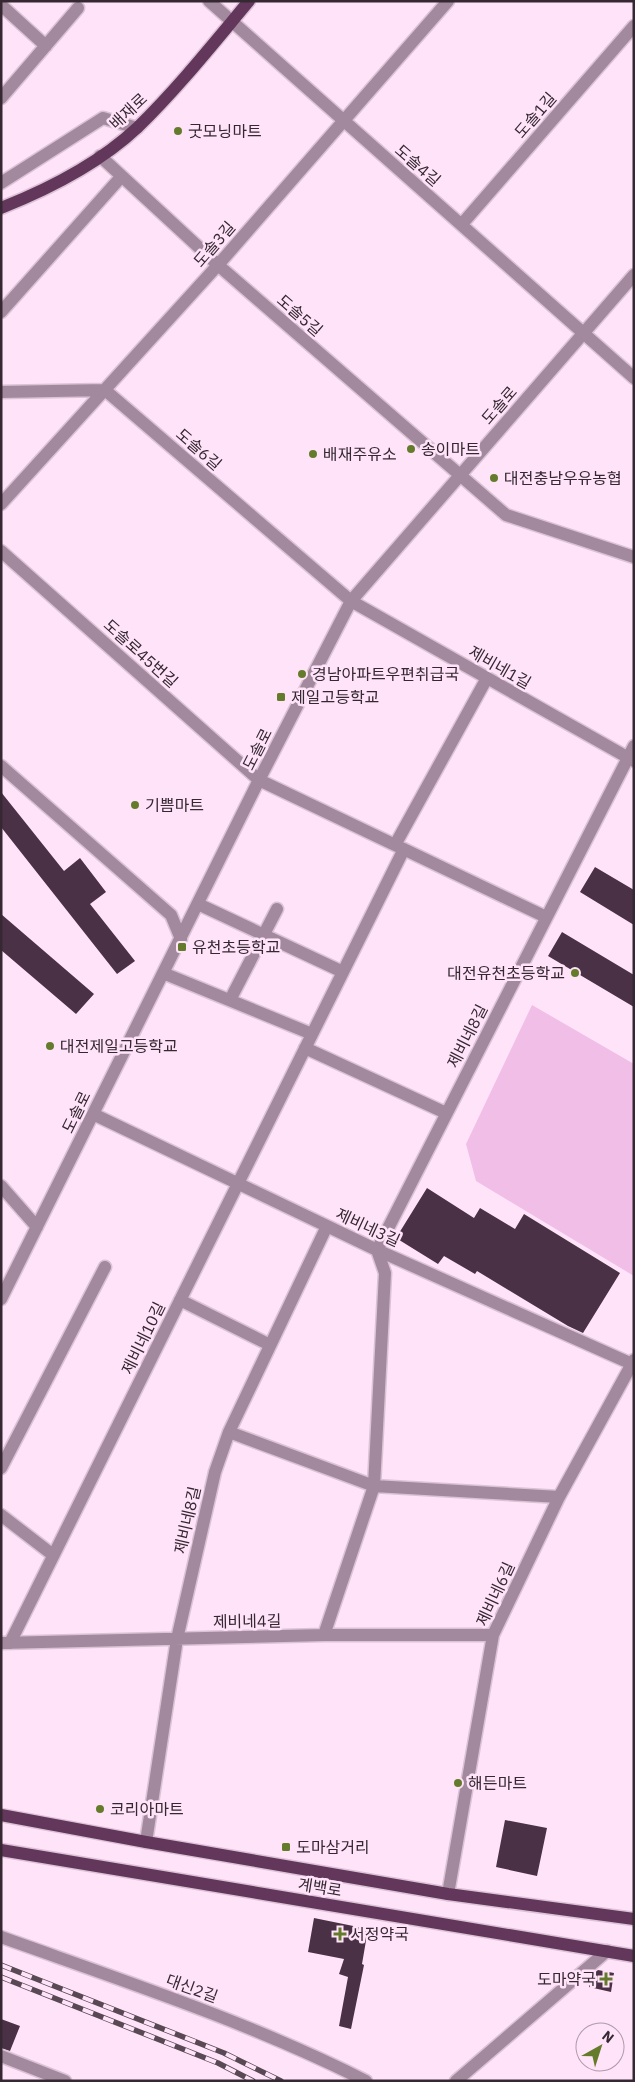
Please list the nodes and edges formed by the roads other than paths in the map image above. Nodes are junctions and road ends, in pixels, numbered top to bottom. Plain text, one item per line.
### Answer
1 (209, 1) edge
2 (249, 1) edge
3 (448, 1) edge
4 (1, 5) edge
5 (78, 8) dead end
6 (233, 21) junction
7 (634, 26) edge
8 (46, 46) junction
9 (1, 98) edge
10 (343, 120) junction
11 (137, 128) junction
12 (100, 156) junction
13 (121, 177) junction
14 (3, 178) edge
15 (1, 208) edge
16 (462, 224) junction
17 (218, 264) junction
18 (634, 275) edge
19 (1, 312) edge
20 (583, 333) junction
21 (634, 378) edge
22 (106, 390) junction
23 (1, 392) edge
24 (460, 475) junction
25 (1, 504) edge
26 (1, 551) edge
27 (634, 557) edge
28 (351, 601) junction
29 (487, 678) junction
30 (634, 746) edge
31 (630, 759) edge
32 (1, 766) edge
33 (259, 780) junction
34 (399, 847) junction
35 (198, 904) junction
36 (277, 908) dead end
37 (546, 916) junction
38 (264, 934) junction
39 (181, 938) junction
40 (343, 972) junction
41 (164, 973) junction
42 (230, 1000) junction
43 (312, 1034) junction
44 (305, 1048) junction
45 (446, 1113) junction
46 (93, 1114) junction
47 (238, 1184) junction
48 (1, 1186) edge
49 (328, 1226) junction
50 (37, 1227) junction
51 (377, 1250) junction
52 (105, 1267) dead end
53 (1, 1299) edge
54 (180, 1300) junction
55 (270, 1346) junction
56 (633, 1362) edge
57 (229, 1432) junction
58 (1, 1468) edge
59 (374, 1486) junction
60 (559, 1496) junction
61 (1, 1515) edge
62 (54, 1556) junction
63 (493, 1634) junction
64 (324, 1635) junction
65 (177, 1638) junction
66 (6, 1643) edge
67 (1, 1815) edge
68 (146, 1842) junction
69 (2, 1850) edge
70 (448, 1894) junction
71 (634, 1919) edge
72 (1, 1937) edge
73 (607, 1951) junction
74 (634, 1956) edge
75 (1, 2056) edge
76 (65, 2081) edge
77 (366, 2081) edge
78 (456, 2081) edge

1 - 6 street, 도솔4길
2 - 6 main road, 배재로
3 - 10 street, 도솔3길
4 - 8 street
5 - 8 street
6 - 10 street, 도솔4길
6 - 11 main road, 배재로
7 - 16 street, 도솔1길
8 - 9 street
10 - 16 street, 도솔4길
10 - 17 street, 도솔3길
11 - 12 main road, 배재로
11 - 14 street
12 - 13 street, 도솔5길
12 - 15 main road, 배재로
13 - 17 street, 도솔5길
13 - 19 street
16 - 20 street, 도솔4길
17 - 22 street, 도솔3길
17 - 24 street, 도솔5길
18 - 20 street, 도솔로
20 - 21 street, 도솔4길
20 - 24 street, 도솔로
22 - 23 street
22 - 25 street, 도솔3길
22 - 28 street, 도솔6길
24 - 27 street, 도솔5길
24 - 28 street, 도솔로
26 - 33 street, 도솔로45번길
28 - 29 street, 제비네1길
28 - 33 street, 도솔로
29 - 31 street, 제비네1길
29 - 34 street, 제비네10길
30 - 31 street, 제비네8길
31 - 37 street, 제비네8길
32 - 39 street
33 - 34 street
33 - 35 street, 도솔로
34 - 37 street
34 - 40 street, 제비네10길
35 - 38 street
35 - 39 street, 도솔로
36 - 38 street
37 - 45 street, 제비네8길
38 - 40 street
38 - 42 street
39 - 41 street, 도솔로
40 - 43 street, 제비네10길
41 - 42 street
41 - 46 street, 도솔로
42 - 43 street
43 - 44 street, 제비네10길
44 - 45 street
44 - 47 street, 제비네10길
45 - 51 street, 제비네8길
46 - 47 street, 제비네3길
46 - 50 street, 도솔로
47 - 49 street, 제비네3길
47 - 54 street, 제비네10길
48 - 50 street
49 - 51 street, 제비네3길
49 - 55 street, 제비네8길
50 - 53 street, 도솔로
51 - 56 street, 제비네3길
51 - 59 street
52 - 58 street
54 - 55 street
54 - 62 street, 제비네10길
55 - 57 street, 제비네8길
56 - 60 street, 제비네6길
57 - 59 street
57 - 65 street, 제비네8길
59 - 60 street
59 - 64 street
60 - 63 street, 제비네6길
61 - 62 street
62 - 66 street, 제비네10길
63 - 64 street, 제비네4길
63 - 70 street, 제비네6길
64 - 65 street, 제비네4길
65 - 66 street, 제비네4길
65 - 68 street, 제비네8길
67 - 68 main road, 계백로
68 - 70 main road, 계백로
69 - 73 main road, 계백로
70 - 71 main road, 계백로
72 - 77 street, 대신2길
73 - 74 main road, 계백로
73 - 78 street
75 - 76 street

